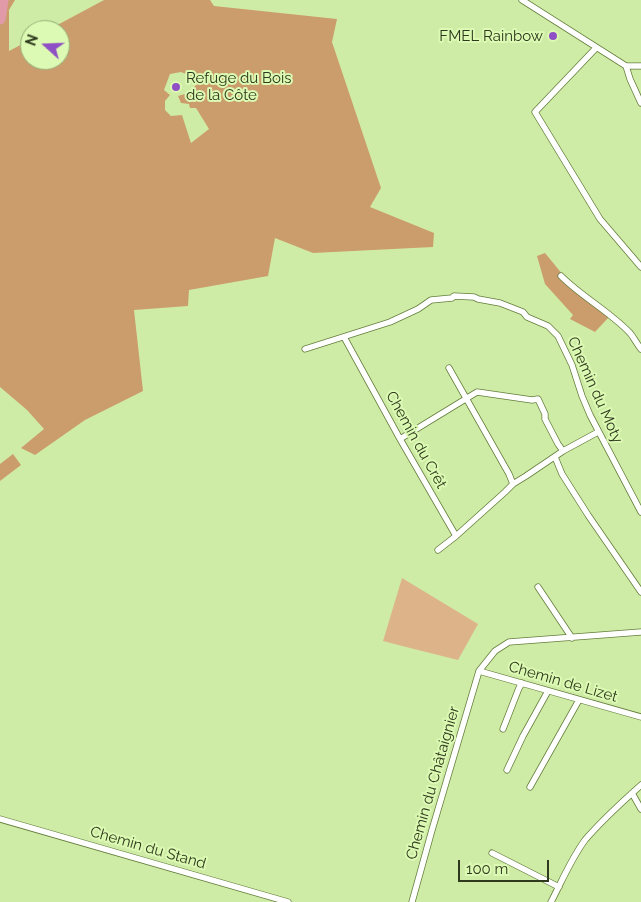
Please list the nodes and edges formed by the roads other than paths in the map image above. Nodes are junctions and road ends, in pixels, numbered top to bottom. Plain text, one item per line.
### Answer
1 (522, 0) edge
2 (596, 48) junction
3 (626, 66) junction
4 (641, 66) edge
5 (641, 103) edge
6 (641, 267) edge
7 (561, 276) dead end
8 (344, 337) junction
9 (305, 349) dead end
10 (641, 349) edge
11 (448, 368) dead end
12 (466, 400) junction
13 (598, 432) junction
14 (400, 439) junction
15 (563, 452) junction
16 (555, 457) junction
17 (513, 484) junction
18 (641, 512) edge
19 (456, 536) junction
20 (438, 550) dead end
21 (538, 587) dead end
22 (641, 592) edge
23 (641, 632) edge
24 (572, 638) junction
25 (479, 671) junction
26 (522, 683) junction
27 (548, 691) junction
28 (578, 700) junction
29 (641, 717) edge
30 (503, 729) dead end
31 (507, 770) dead end
32 (641, 785) edge
33 (530, 787) dead end
34 (632, 793) junction
35 (641, 809) edge
36 (0, 819) edge
37 (494, 854) dead end
38 (559, 887) junction
39 (288, 902) edge
40 (412, 902) edge
41 (551, 902) edge

1 - 2 street
2 - 3 street
2 - 6 street
3 - 4 street
3 - 5 street
7 - 10 street
8 - 9 street, Chemin du Moty
8 - 13 street, Chemin du Moty
8 - 14 street, Chemin du Crêt
11 - 12 street
12 - 14 street
12 - 15 street
12 - 17 street
13 - 15 street
13 - 18 street, Chemin du Moty
14 - 19 street, Chemin du Crêt
15 - 16 street
16 - 17 street
16 - 22 street
17 - 19 street
19 - 20 street
21 - 24 street
23 - 24 street
24 - 25 street
25 - 26 street, Chemin de Lizet
25 - 40 street, Chemin du Châtaignier
26 - 27 street, Chemin de Lizet
26 - 30 street
27 - 28 street, Chemin de Lizet
27 - 31 street
28 - 29 street, Chemin de Lizet
28 - 33 street
32 - 34 street
34 - 35 street
34 - 38 street
36 - 39 street, Chemin du Stand
37 - 38 street
38 - 41 street

